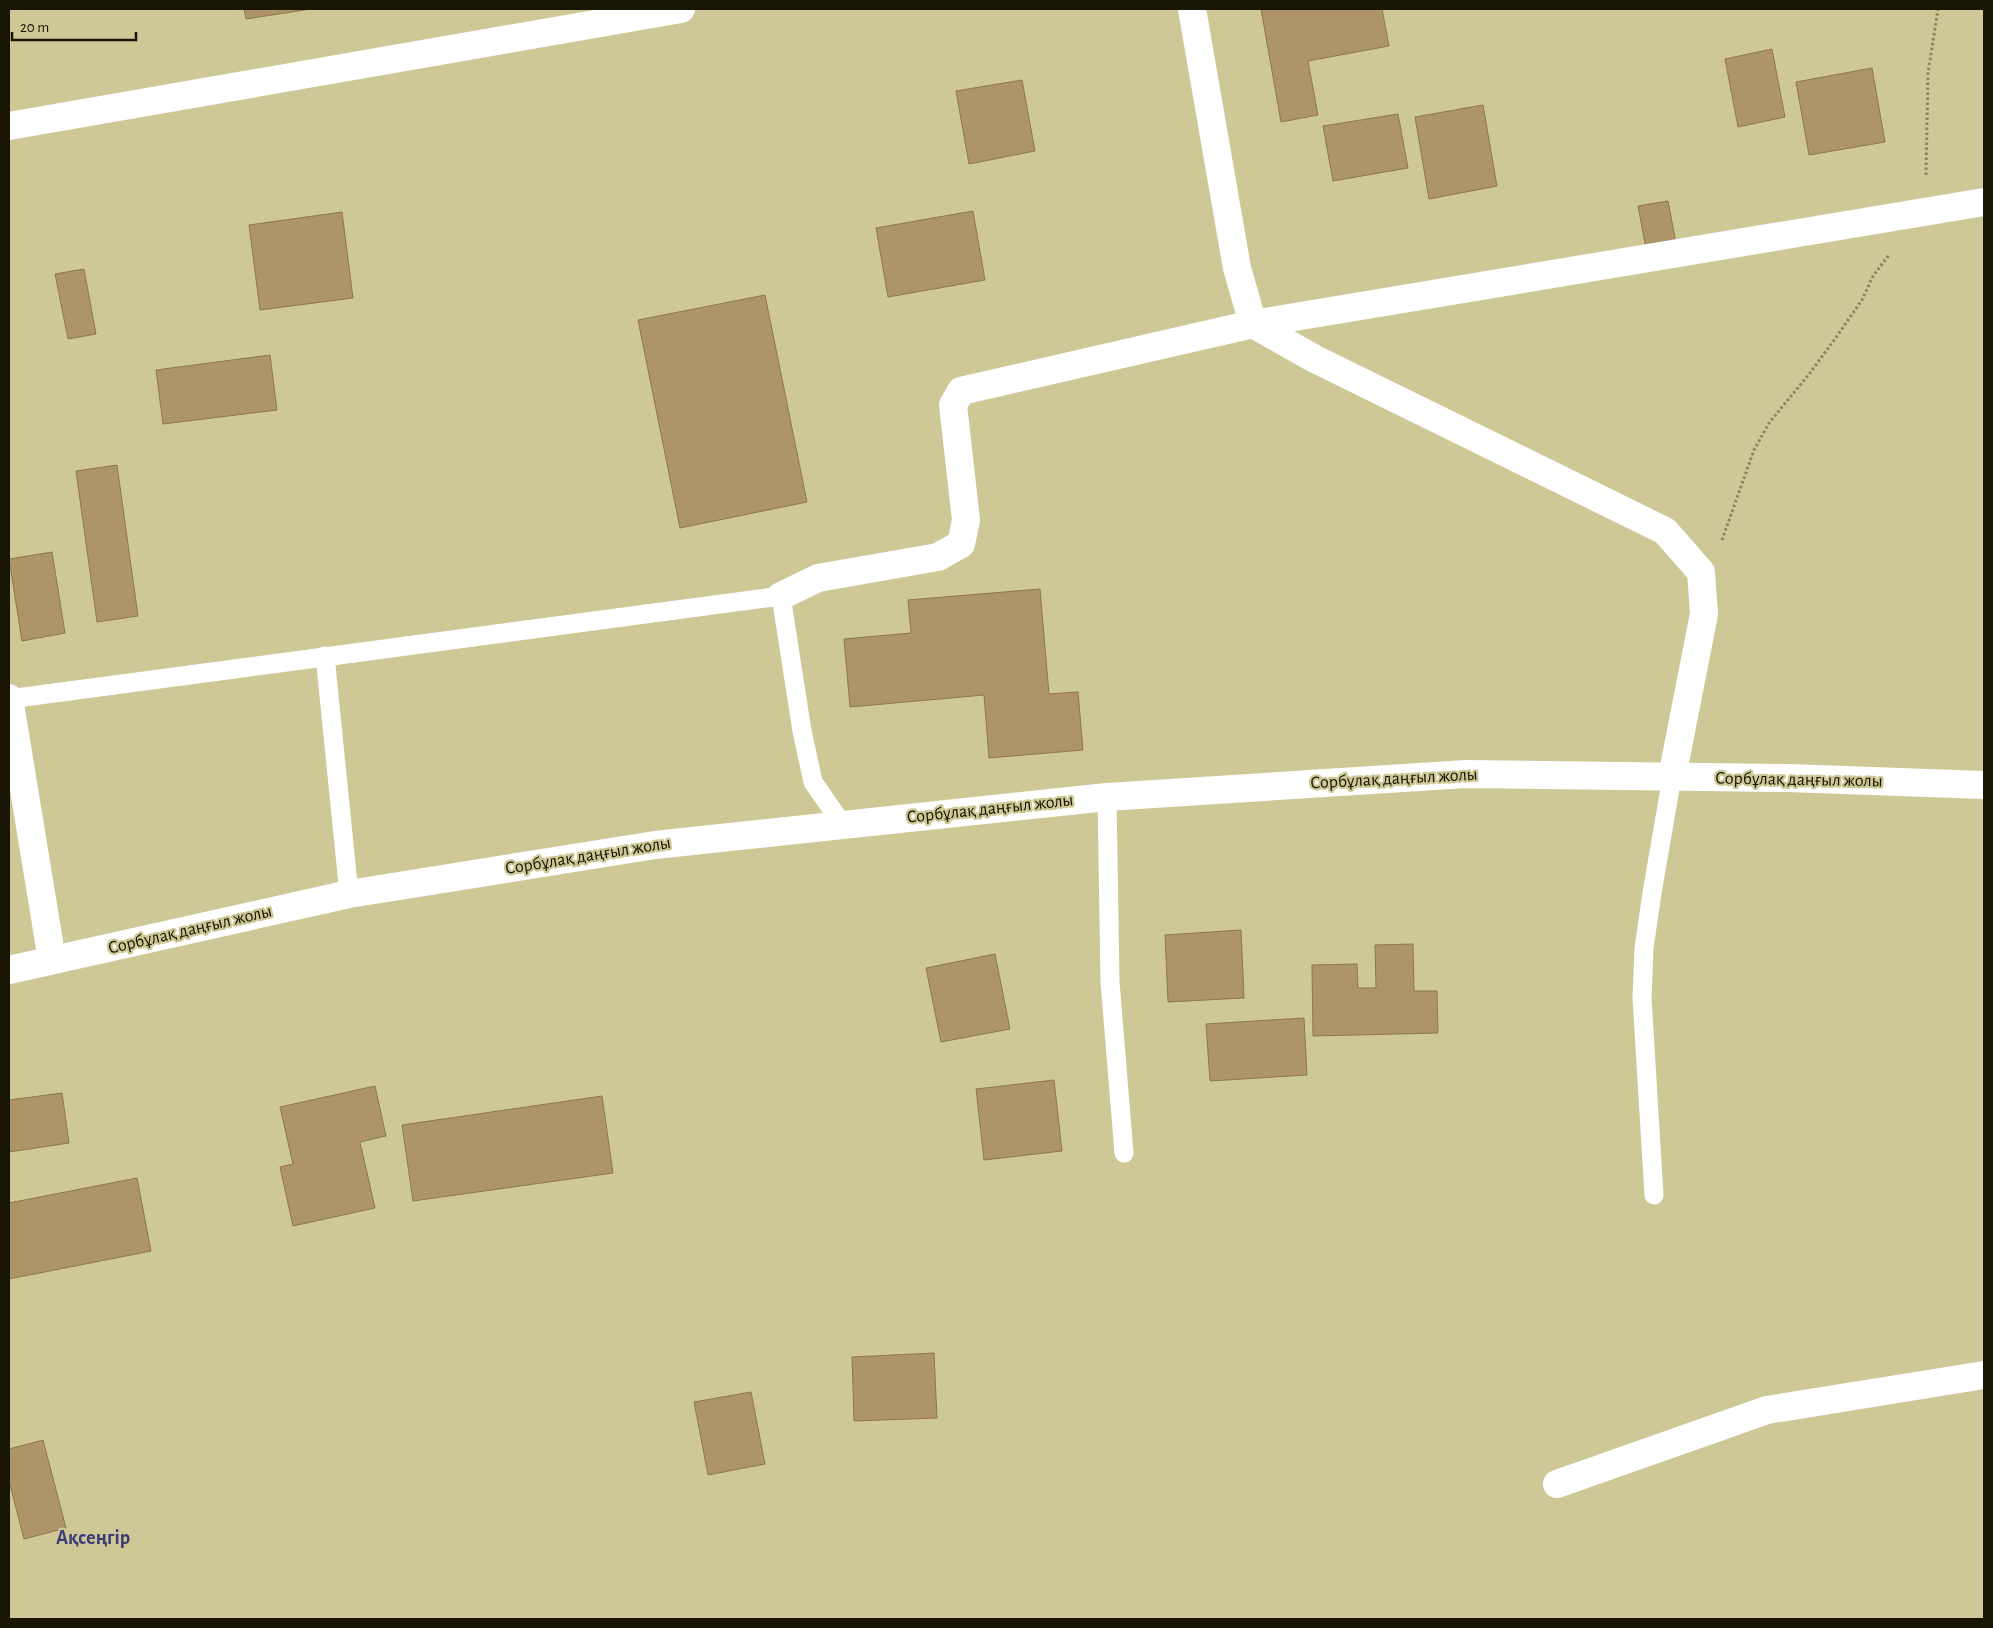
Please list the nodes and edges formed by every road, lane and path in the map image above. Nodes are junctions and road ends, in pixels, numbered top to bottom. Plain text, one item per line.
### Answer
1 (681, 9) edge
2 (1192, 9) edge
3 (1938, 9) edge
4 (9, 126) edge
5 (1984, 202) edge
6 (1926, 211) junction
7 (1892, 252) dead end
8 (1253, 324) junction
9 (1720, 547) dead end
10 (781, 596) junction
11 (325, 656) junction
12 (9, 698) edge
13 (1672, 777) junction
14 (1984, 785) edge
15 (1107, 797) junction
16 (842, 824) junction
17 (350, 894) junction
18 (52, 960) junction
19 (9, 970) edge
20 (1124, 1153) dead end
21 (1654, 1195) dead end
22 (1984, 1375) edge
23 (1557, 1484) dead end

1 - 4 street
2 - 8 street
3 - 6 path
5 - 6 street
6 - 8 street
7 - 9 path
8 - 10 street
8 - 13 street
10 - 11 lane
10 - 16 lane
11 - 12 lane
11 - 17 lane
12 - 18 street
13 - 14 street, Сорбұлақ даңғыл жолы
13 - 15 street, Сорбұлақ даңғыл жолы
13 - 21 lane
15 - 16 street, Сорбұлақ даңғыл жолы
15 - 20 lane
16 - 17 street, Сорбұлақ даңғыл жолы
17 - 18 street, Сорбұлақ даңғыл жолы
18 - 19 street, Сорбұлақ даңғыл жолы
22 - 23 street

